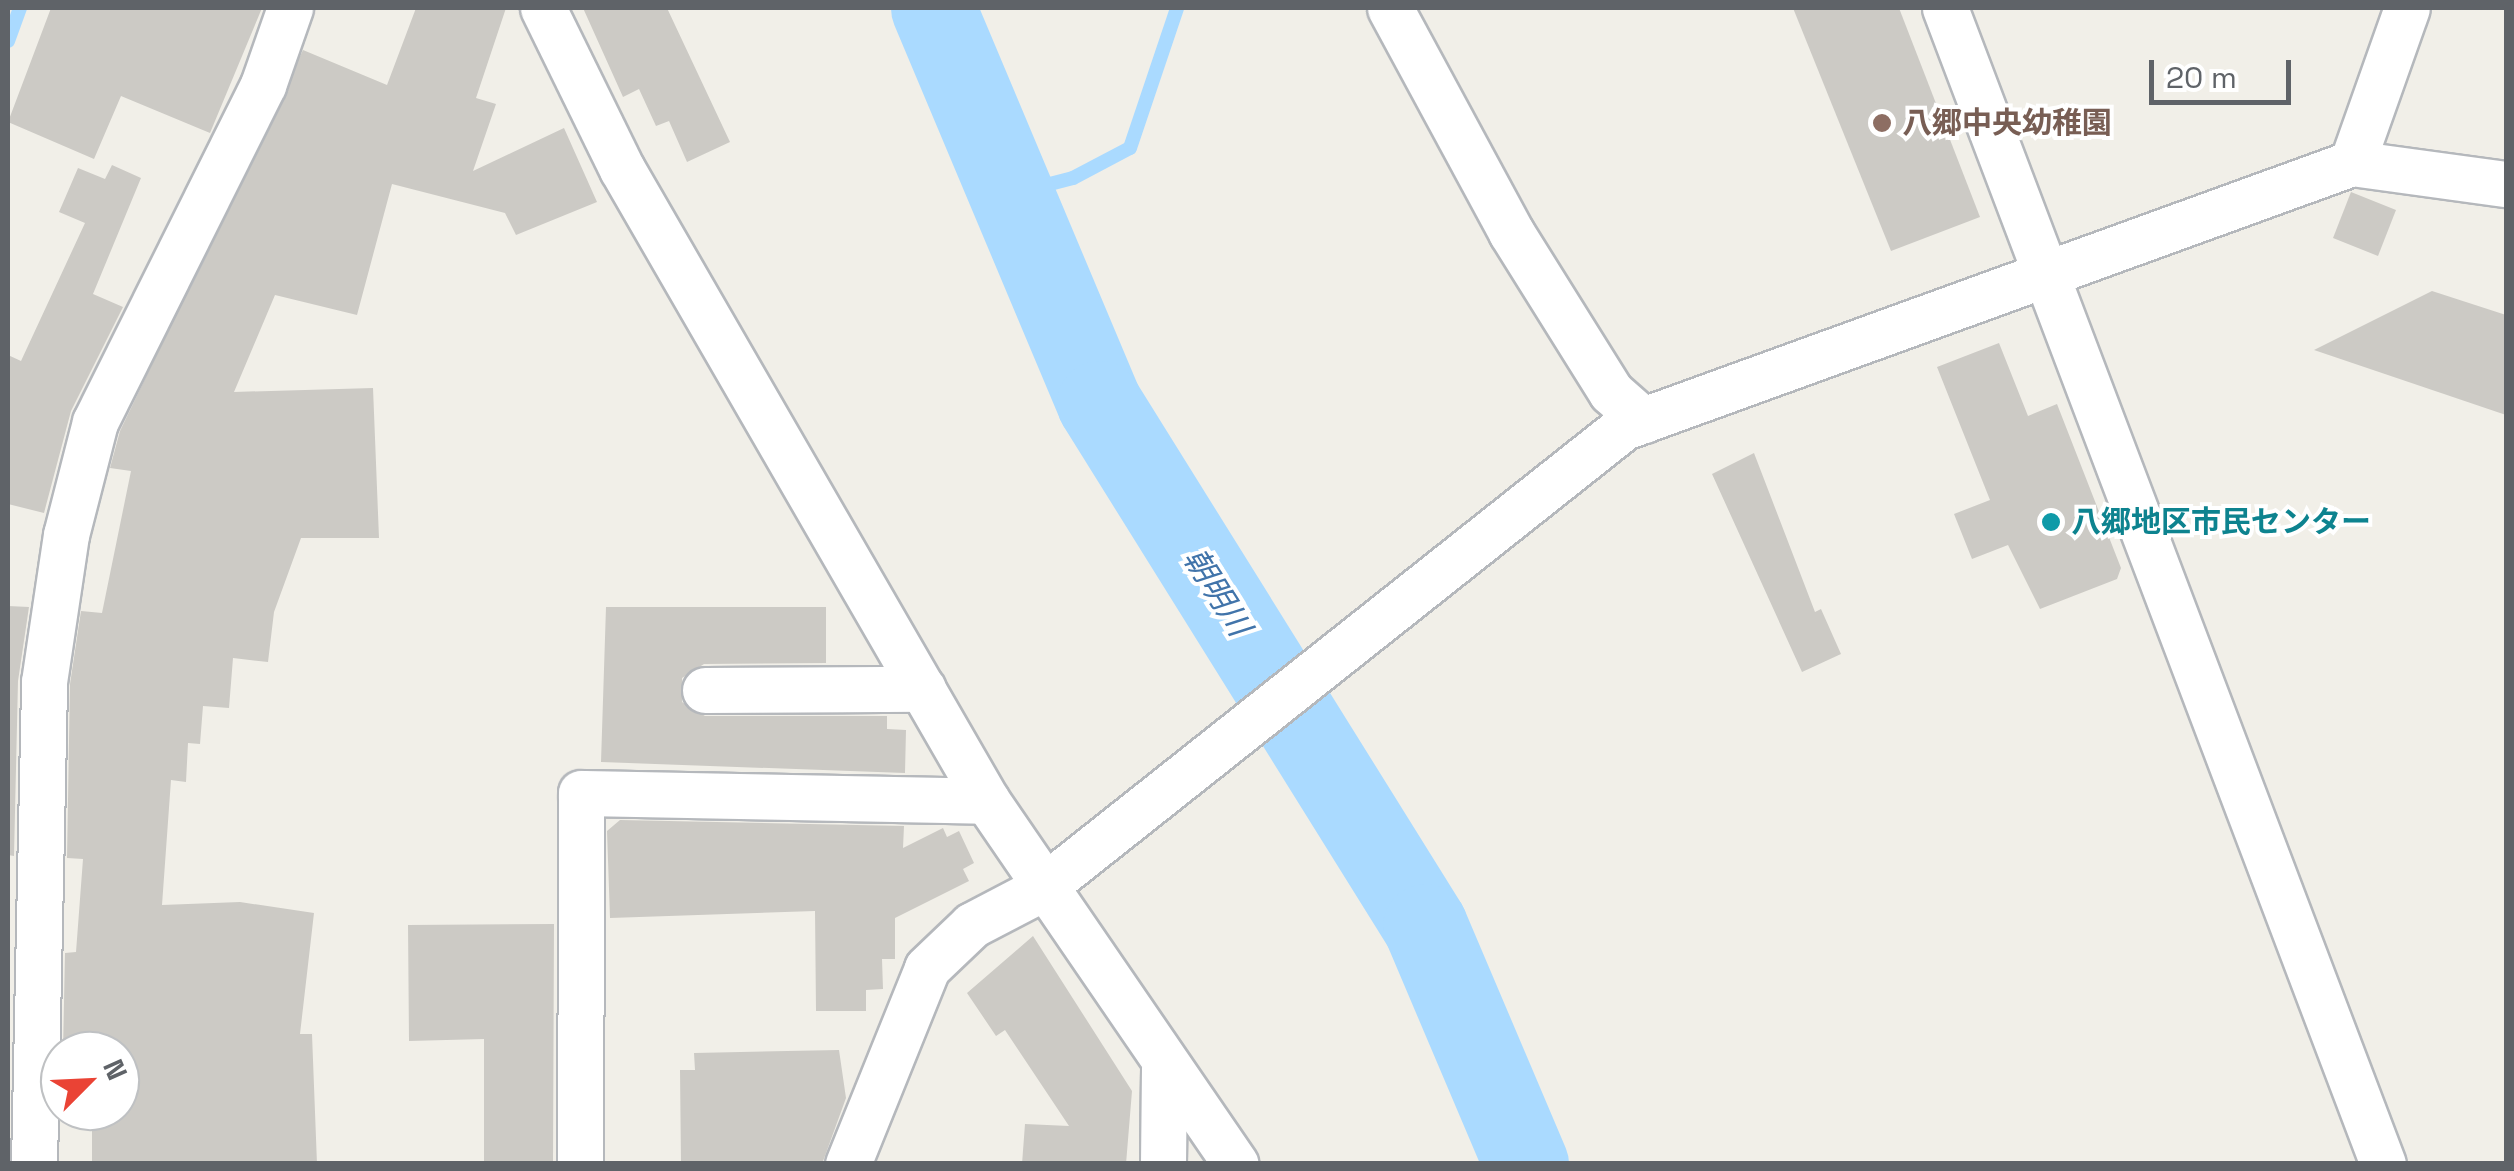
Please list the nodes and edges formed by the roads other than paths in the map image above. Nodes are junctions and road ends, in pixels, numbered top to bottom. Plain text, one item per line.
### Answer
1 (290, 8) edge
2 (543, 8) edge
3 (1390, 8) edge
4 (1944, 8) edge
5 (2406, 8) edge
6 (2352, 163) junction
7 (2506, 184) edge
8 (2046, 276) junction
9 (1634, 423) junction
10 (923, 689) junction
11 (705, 690) dead end
12 (986, 801) junction
13 (1041, 889) junction
14 (1164, 1068) junction
15 (34, 1164) edge
16 (580, 1164) edge
17 (848, 1164) edge
18 (1164, 1164) edge
19 (1236, 1164) edge
20 (2384, 1164) edge

1 - 15 street
2 - 10 street
3 - 9 street
4 - 8 street
5 - 6 street
6 - 7 street
6 - 8 street
8 - 9 street
8 - 20 street
9 - 13 street
10 - 11 street
10 - 12 street
12 - 13 street
12 - 16 street
13 - 14 street
13 - 17 street
14 - 18 street
14 - 19 street

